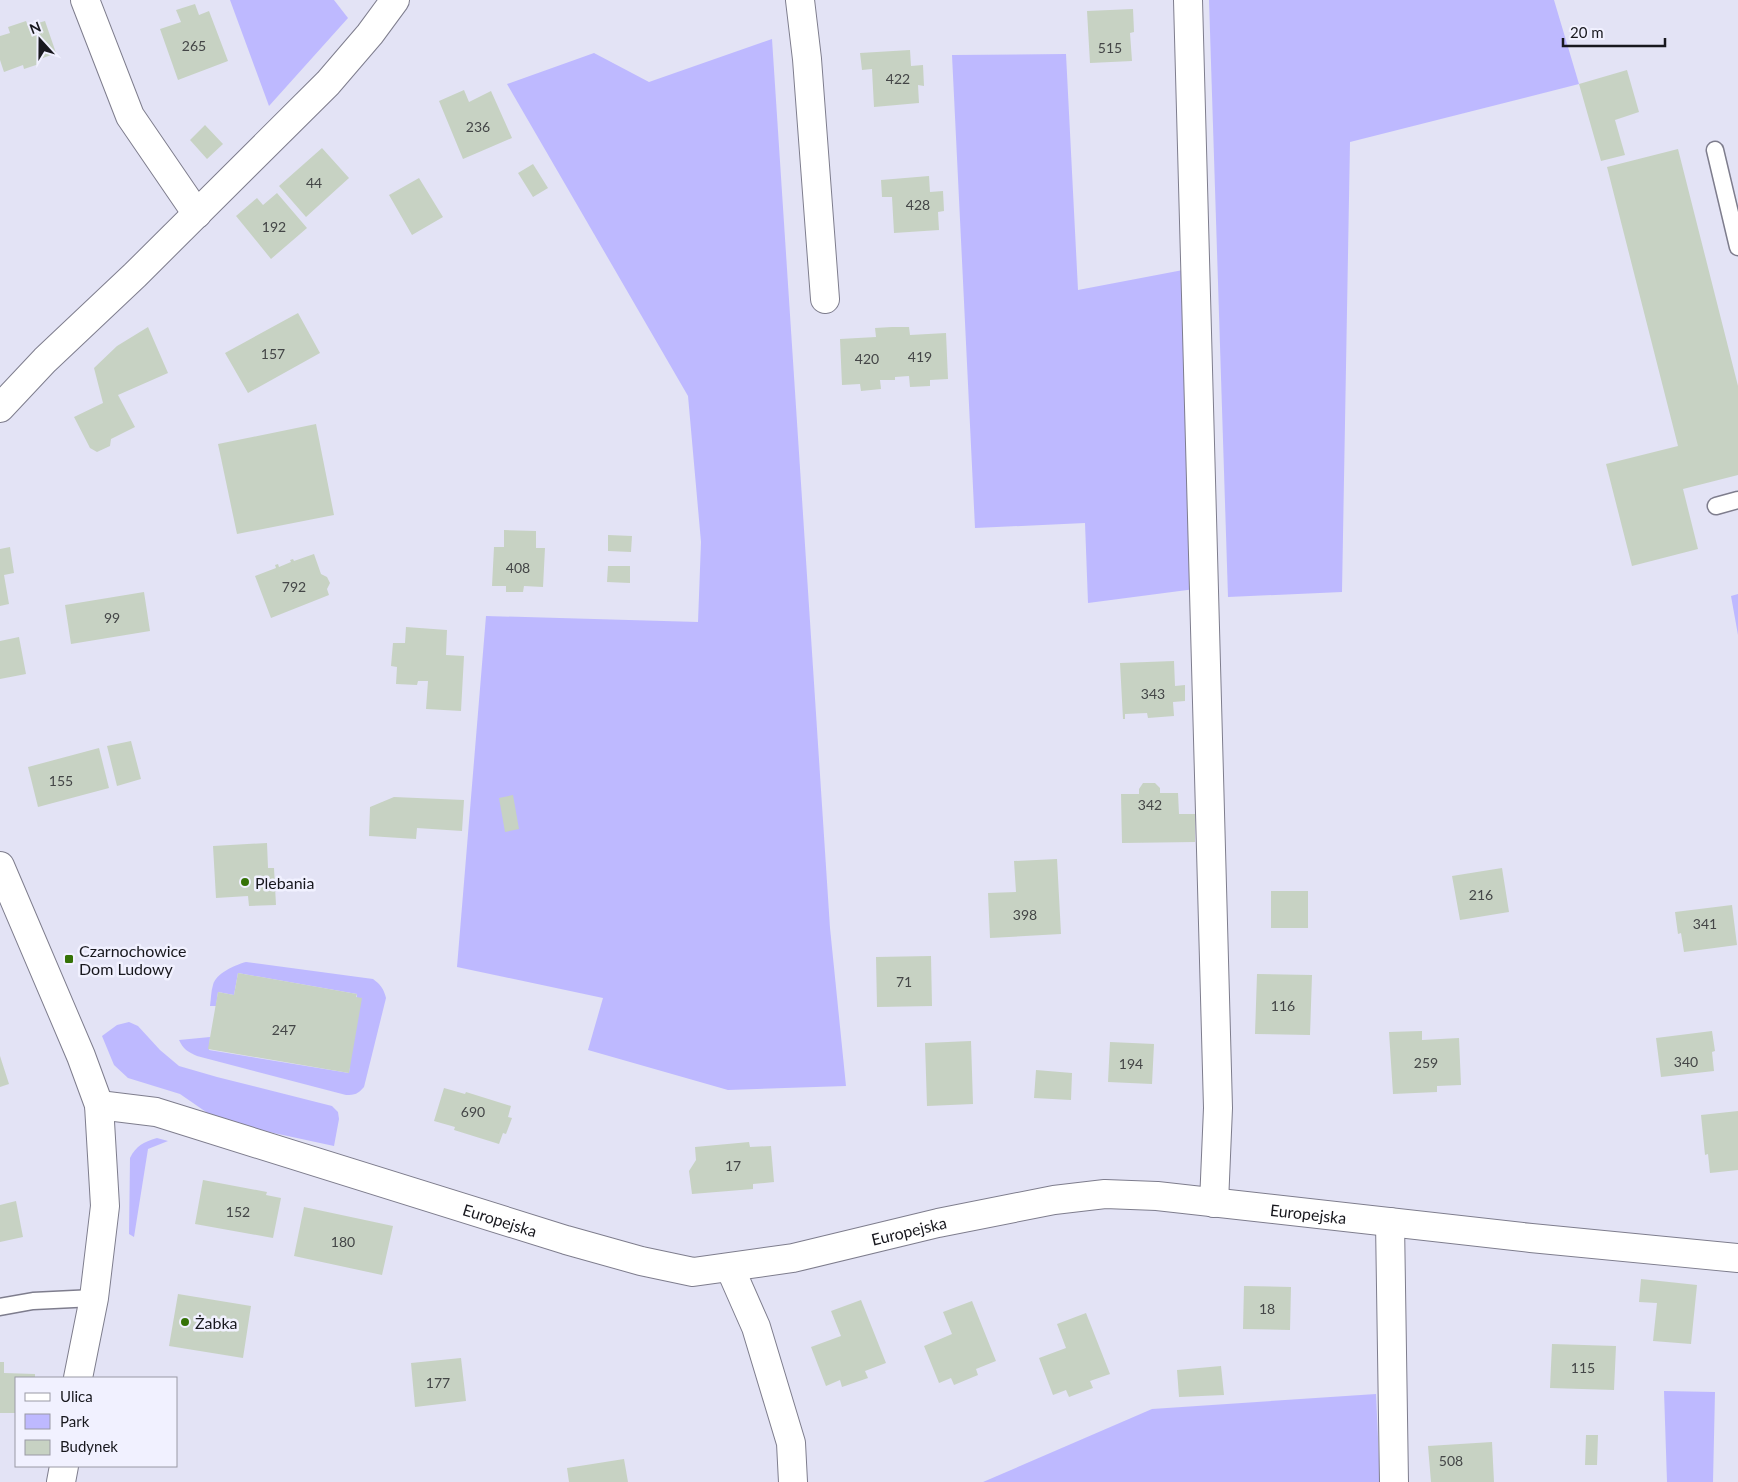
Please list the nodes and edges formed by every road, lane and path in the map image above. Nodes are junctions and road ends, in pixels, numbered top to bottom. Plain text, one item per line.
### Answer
1 (85, 0) edge
2 (395, 0) edge
3 (800, 0) edge
4 (1188, 0) edge
5 (1715, 150) dead end
6 (197, 214) junction
7 (1738, 247) edge
8 (826, 299) dead end
9 (0, 408) edge
10 (1738, 500) edge
11 (1716, 506) dead end
12 (0, 866) edge
13 (99, 1105) junction
14 (1214, 1202) junction
15 (1390, 1222) junction
16 (1738, 1258) edge
17 (730, 1268) junction
18 (94, 1298) junction
19 (0, 1307) edge
20 (78, 1377) edge
21 (64, 1467) edge
22 (61, 1482) edge
23 (794, 1482) edge
24 (1394, 1482) edge

1 - 6 street
2 - 6 street
3 - 8 street
4 - 14 street
5 - 7 lane
6 - 9 street
10 - 11 lane
12 - 13 street
13 - 17 street, Europejska
13 - 18 street
14 - 15 street, Europejska
14 - 17 street, Europejska
15 - 16 street, Europejska
15 - 24 street
17 - 23 street
18 - 19 lane
18 - 20 street
21 - 22 street

